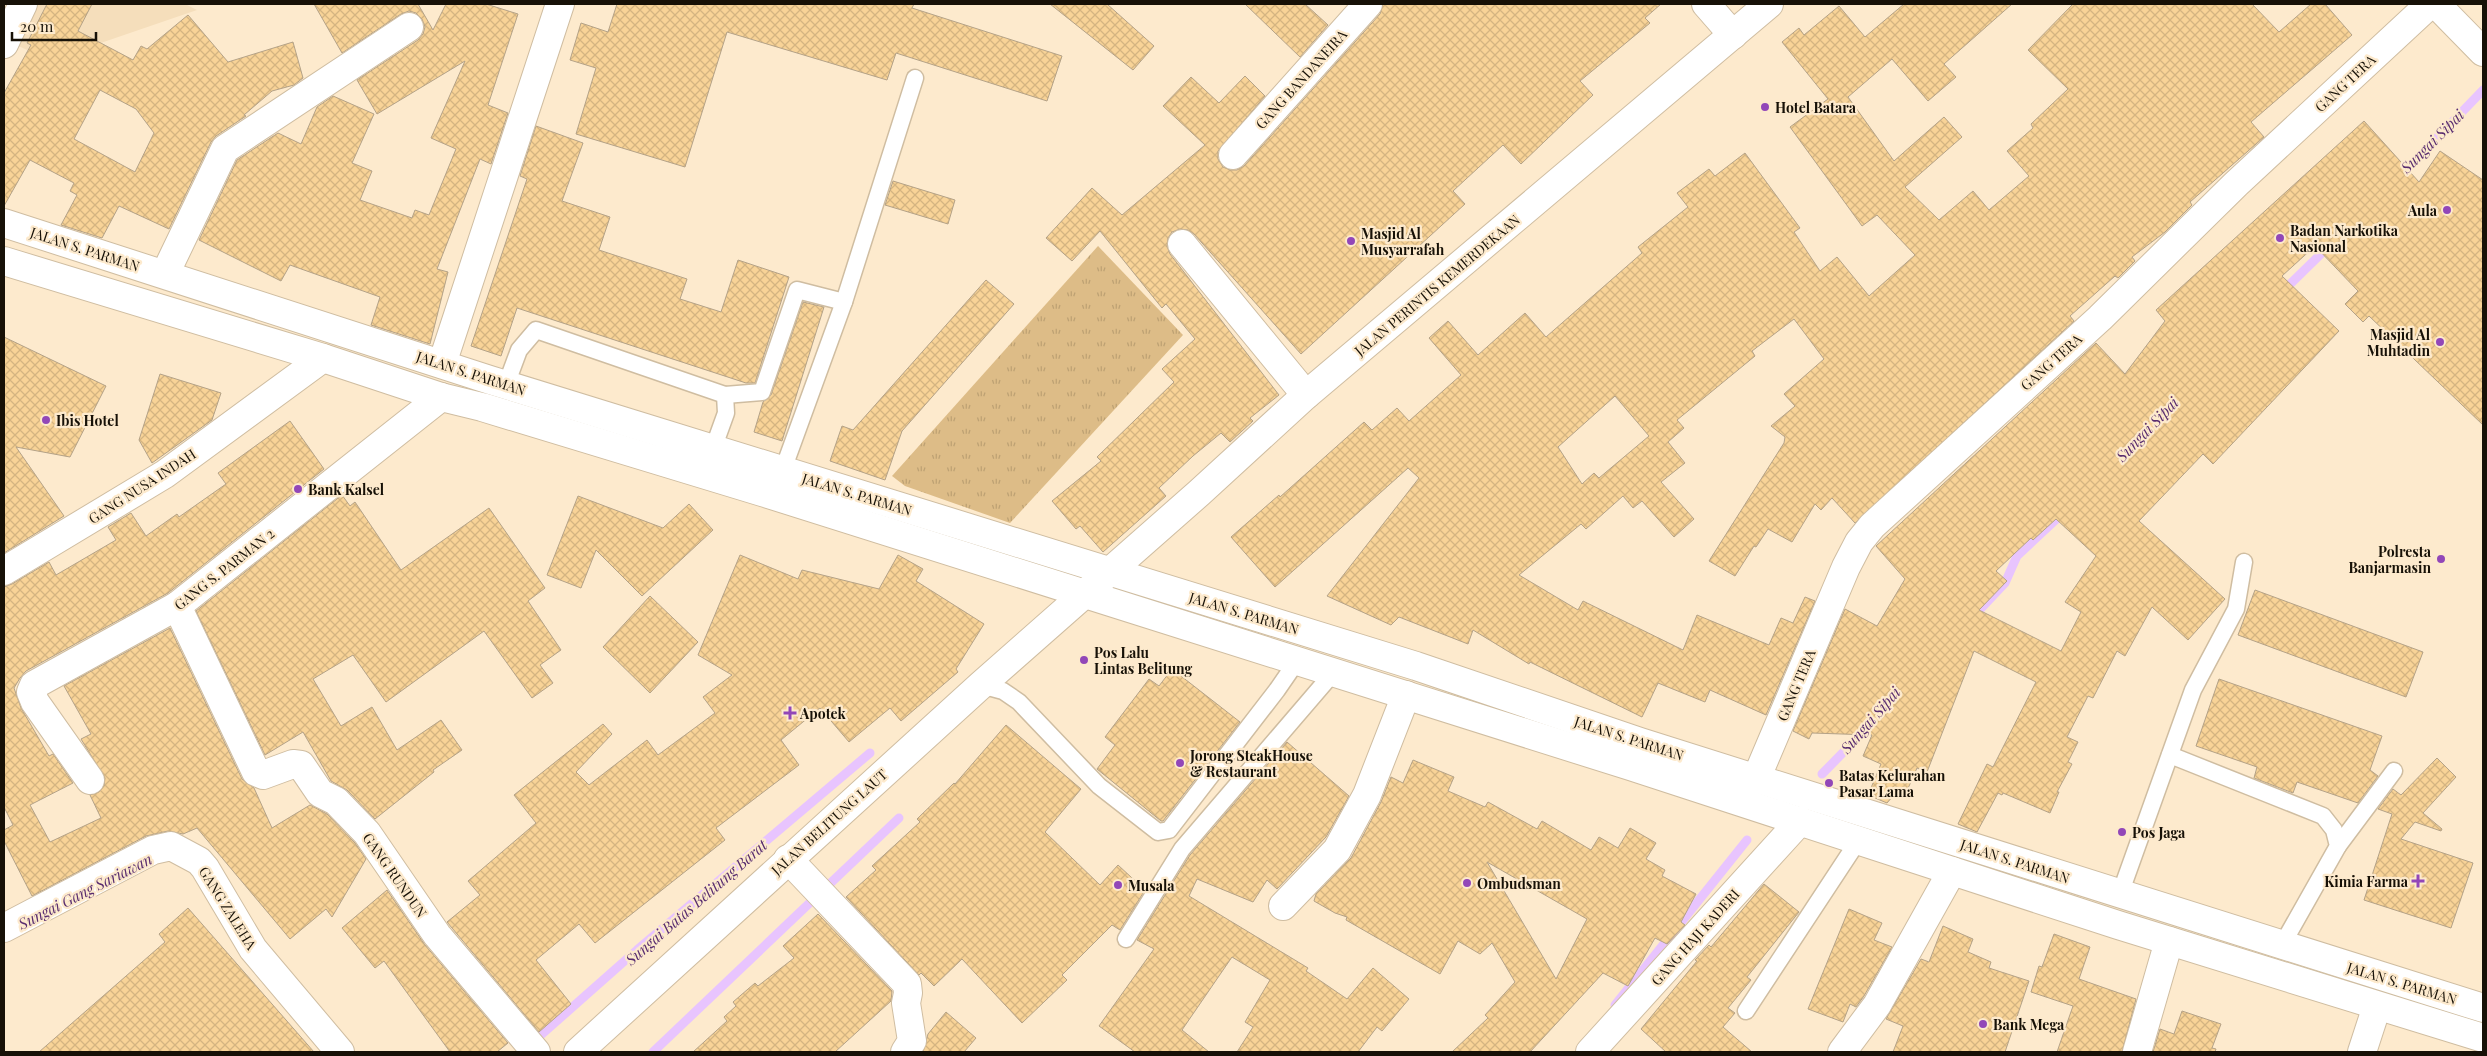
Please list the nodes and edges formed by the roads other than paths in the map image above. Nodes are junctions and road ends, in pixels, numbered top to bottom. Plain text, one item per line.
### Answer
1 (23, 4) edge
2 (560, 4) edge
3 (1368, 4) edge
4 (1706, 4) edge
5 (1769, 4) edge
6 (2430, 4) edge
7 (2436, 4) edge
8 (409, 27) dead end
9 (1733, 35) junction
10 (4, 44) edge
11 (2483, 52) edge
12 (915, 78) dead end
13 (1233, 155) dead end
14 (4, 223) edge
15 (1182, 244) dead end
16 (4, 262) edge
17 (165, 274) junction
18 (844, 302) junction
19 (323, 358) junction
20 (442, 364) junction
21 (498, 383) junction
22 (726, 395) junction
23 (1306, 395) junction
24 (441, 397) junction
25 (482, 407) junction
26 (713, 449) junction
27 (783, 471) junction
28 (774, 496) junction
29 (2244, 562) dead end
30 (4, 571) edge
31 (1110, 572) junction
32 (1082, 594) junction
33 (177, 606) junction
34 (1297, 661) junction
35 (1333, 672) junction
36 (981, 685) junction
37 (1406, 696) junction
38 (2170, 755) junction
39 (2394, 771) dead end
40 (1756, 779) junction
41 (90, 780) dead end
42 (1723, 782) junction
43 (1800, 821) junction
44 (1858, 841) junction
45 (2338, 846) junction
46 (788, 859) junction
47 (1952, 871) junction
48 (2124, 896) junction
49 (1283, 906) dead end
50 (2118, 925) junction
51 (4, 928) edge
52 (1126, 940) dead end
53 (2169, 941) junction
54 (2282, 945) junction
55 (2377, 1006) junction
56 (2483, 1008) edge
57 (1746, 1011) dead end
58 (2483, 1038) edge
59 (532, 1047) edge
60 (586, 1050) edge
61 (340, 1052) edge
62 (906, 1052) edge
63 (1590, 1052) edge
64 (1843, 1052) edge
65 (2137, 1052) edge
66 (2362, 1052) edge

1 - 10 main road
2 - 20 main road
3 - 13 main road, GANG BANDANEIRA
4 - 9 main road
5 - 9 main road, JALAN PERINTIS KEMERDEKAAN
6 - 40 main road, GANG TERA
7 - 11 main road
8 - 17 main road
9 - 23 main road, JALAN PERINTIS KEMERDEKAAN
12 - 18 lane
14 - 17 main road, JALAN S. PARMAN
15 - 23 main road
16 - 19 main road, JALAN S. PARMAN
17 - 20 main road, JALAN S. PARMAN
18 - 22 lane
18 - 27 lane
19 - 24 main road, JALAN S. PARMAN
19 - 30 main road, GANG NUSA INDAH
20 - 21 main road, JALAN S. PARMAN
21 - 22 lane
21 - 25 main road
21 - 26 main road, JALAN S. PARMAN
22 - 26 lane
23 - 31 main road, JALAN PERINTIS KEMERDEKAAN
24 - 25 main road, JALAN S. PARMAN
24 - 33 main road, GANG S. PARMAN 2
25 - 28 main road, JALAN S. PARMAN
26 - 27 main road, JALAN S. PARMAN
27 - 28 lane
27 - 31 main road, JALAN S. PARMAN
28 - 32 main road, JALAN S. PARMAN
29 - 38 lane
31 - 32 main road, JALAN PERINTIS KEMERDEKAAN
31 - 42 main road, JALAN S. PARMAN
32 - 34 main road, JALAN S. PARMAN
32 - 36 main road, JALAN BELITUNG LAUT
33 - 41 main road, GANG S. PARMAN 2
33 - 59 main road, GANG RUNDUN
34 - 35 main road, JALAN S. PARMAN
34 - 36 lane
35 - 37 main road, JALAN S. PARMAN
35 - 52 lane
36 - 46 main road, JALAN BELITUNG LAUT
37 - 42 main road, JALAN S. PARMAN
37 - 49 main road
38 - 45 lane
38 - 48 lane
39 - 45 lane
40 - 42 main road, JALAN S. PARMAN
40 - 48 main road, JALAN S. PARMAN
42 - 43 main road, JALAN S. PARMAN
43 - 44 main road, JALAN S. PARMAN
43 - 63 main road, GANG HAJI KADERI
44 - 47 main road, JALAN S. PARMAN
44 - 57 lane
45 - 54 lane
46 - 60 main road, JALAN BELITUNG LAUT
46 - 62 main road
47 - 50 main road, JALAN S. PARMAN
47 - 64 main road
48 - 50 main road
48 - 54 main road, JALAN S. PARMAN
50 - 53 main road, JALAN S. PARMAN
51 - 61 main road, GANG ZALEHA
53 - 55 main road, JALAN S. PARMAN
53 - 65 main road
54 - 56 main road, JALAN S. PARMAN
55 - 58 main road, JALAN S. PARMAN
55 - 66 main road

